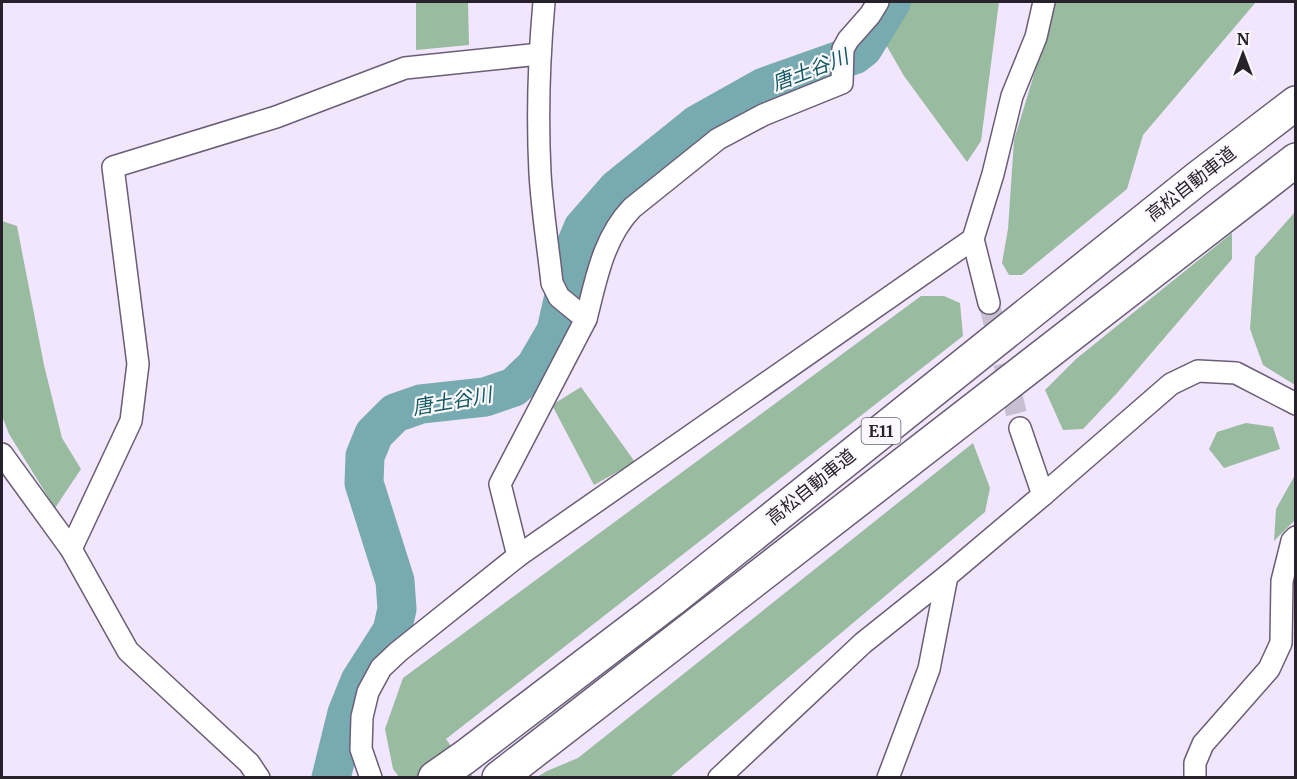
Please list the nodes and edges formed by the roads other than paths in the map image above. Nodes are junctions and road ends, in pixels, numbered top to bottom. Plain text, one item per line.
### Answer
1 (544, 2) edge
2 (878, 2) edge
3 (1044, 2) edge
4 (540, 54) junction
5 (1296, 104) edge
6 (1296, 160) edge
7 (974, 239) junction
8 (989, 303) tunnel mouth
9 (581, 316) junction
10 (1296, 404) edge
11 (1020, 428) tunnel mouth
12 (2, 454) edge
13 (1043, 495) junction
14 (1296, 537) edge
15 (71, 549) junction
16 (518, 556) junction
17 (946, 576) junction
18 (259, 777) edge
19 (371, 777) edge
20 (435, 777) edge
21 (499, 777) edge
22 (719, 777) edge
23 (888, 777) edge
24 (1195, 777) edge

1 - 4 street
2 - 9 street
3 - 7 street
4 - 9 street
4 - 15 street
5 - 20 highway, 高松自動車道 / E11
6 - 21 highway, 高松自動車道 / E11
7 - 8 street
7 - 16 street
9 - 16 street
10 - 13 street
11 - 13 street
12 - 15 street
13 - 17 street
14 - 24 street
15 - 18 street
16 - 19 street
17 - 22 street
17 - 23 street

